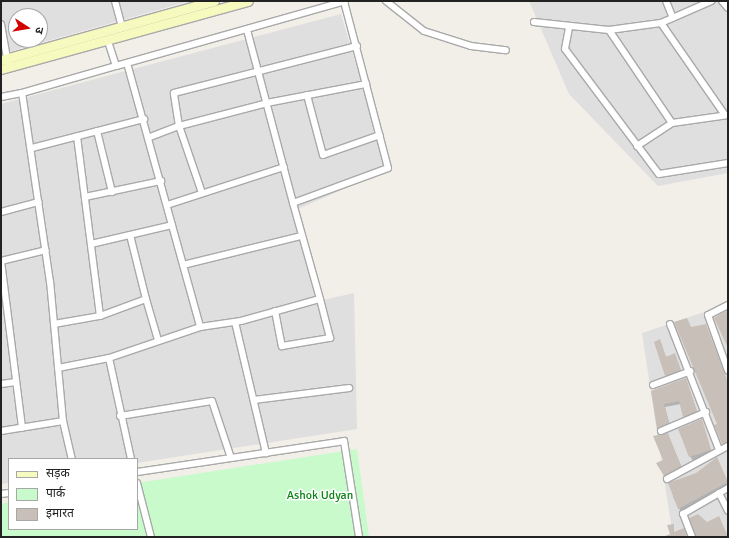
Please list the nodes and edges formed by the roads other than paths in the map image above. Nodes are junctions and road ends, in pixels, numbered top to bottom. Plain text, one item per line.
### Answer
1 (115, 1) edge
2 (214, 1) edge
3 (248, 1) edge
4 (345, 1) edge
5 (386, 1) edge
6 (666, 1) edge
7 (711, 1) edge
8 (722, 1) edge
9 (728, 8) edge
10 (672, 18) junction
11 (534, 22) dead end
12 (661, 23) junction
13 (1, 24) edge
14 (122, 27) junction
15 (570, 28) junction
16 (247, 30) junction
17 (609, 30) junction
18 (108, 41) junction
19 (357, 46) junction
20 (506, 50) dead end
21 (4, 63) edge
22 (127, 63) junction
23 (116, 66) junction
24 (258, 70) junction
25 (366, 84) junction
26 (22, 93) junction
27 (307, 95) junction
28 (1, 98) edge
29 (267, 103) junction
30 (726, 115) edge
31 (144, 119) junction
32 (672, 123) junction
33 (178, 126) junction
34 (97, 131) junction
35 (380, 135) junction
36 (77, 136) junction
37 (150, 136) junction
38 (637, 146) junction
39 (32, 148) junction
40 (728, 163) edge
41 (284, 167) junction
42 (161, 182) junction
43 (112, 192) junction
44 (202, 193) junction
45 (85, 197) junction
46 (39, 202) junction
47 (167, 204) junction
48 (293, 204) junction
49 (1, 212) edge
50 (172, 225) junction
51 (130, 235) junction
52 (301, 236) junction
53 (91, 244) junction
54 (46, 250) junction
55 (1, 261) edge
56 (183, 265) junction
57 (146, 299) junction
58 (320, 299) junction
59 (728, 305) edge
60 (275, 311) junction
61 (100, 316) junction
62 (235, 322) junction
63 (54, 324) junction
64 (670, 324) dead end
65 (200, 328) junction
66 (158, 340) junction
67 (108, 358) junction
68 (58, 368) junction
69 (728, 370) edge
70 (691, 372) junction
71 (16, 382) junction
72 (1, 384) edge
73 (653, 385) dead end
74 (349, 388) dead end
75 (254, 400) junction
76 (706, 412) junction
77 (120, 416) junction
78 (63, 421) junction
79 (22, 428) junction
80 (1, 431) edge
81 (662, 431) dead end
82 (728, 446) edge
83 (719, 450) junction
84 (266, 453) junction
85 (72, 458) edge
86 (131, 458) edge
87 (231, 458) junction
88 (138, 472) edge
89 (667, 479) dead end
90 (138, 487) edge
91 (728, 488) edge
92 (719, 493) junction
93 (728, 511) edge
94 (152, 537) edge
95 (359, 537) edge
96 (692, 537) edge

1 - 14 street
2 - 14 main road
3 - 18 main road
4 - 16 street
4 - 19 street
5 - 20 street
6 - 10 street
7 - 10 street
8 - 9 street
10 - 12 street
11 - 15 street
12 - 17 street
12 - 30 street
13 - 21 street
14 - 21 main road
15 - 17 street
15 - 38 street
16 - 22 street
16 - 24 street
17 - 32 street
18 - 21 main road
18 - 23 street
19 - 24 street
19 - 25 street
22 - 23 street
22 - 31 street
23 - 26 street
24 - 29 street
24 - 33 street
25 - 27 street
25 - 35 street
26 - 28 street
26 - 39 street
27 - 29 street
27 - 35 street
29 - 33 street
29 - 41 street
30 - 32 street
31 - 34 street
31 - 37 street
32 - 38 street
33 - 37 street
33 - 44 street
34 - 36 street
34 - 43 street
35 - 48 street
36 - 39 street
36 - 45 street
37 - 42 street
38 - 40 street
39 - 46 street
41 - 44 street
41 - 48 street
42 - 43 street
42 - 47 street
43 - 45 street
44 - 47 street
45 - 53 street
46 - 49 street
46 - 54 street
47 - 50 street
48 - 52 street
50 - 51 street
50 - 56 street
51 - 53 street
51 - 57 street
52 - 56 street
52 - 58 street
53 - 61 street
54 - 55 street
54 - 63 street
55 - 71 street
56 - 65 street
57 - 61 street
57 - 66 street
58 - 60 street
58 - 60 street
59 - 69 street
60 - 62 street
61 - 63 street
62 - 65 street
62 - 75 street
63 - 68 street
64 - 70 street
65 - 66 street
66 - 67 street
67 - 68 street
67 - 77 street
68 - 78 street
70 - 73 street
70 - 76 street
71 - 72 street
71 - 79 street
74 - 75 street
75 - 84 street
76 - 81 street
76 - 83 street
77 - 86 street
77 - 87 street
78 - 79 street
78 - 85 street
79 - 80 street
82 - 83 street
83 - 89 street
84 - 87 street
84 - 95 street
87 - 88 street
90 - 94 street
91 - 92 street
92 - 93 street
92 - 96 street

